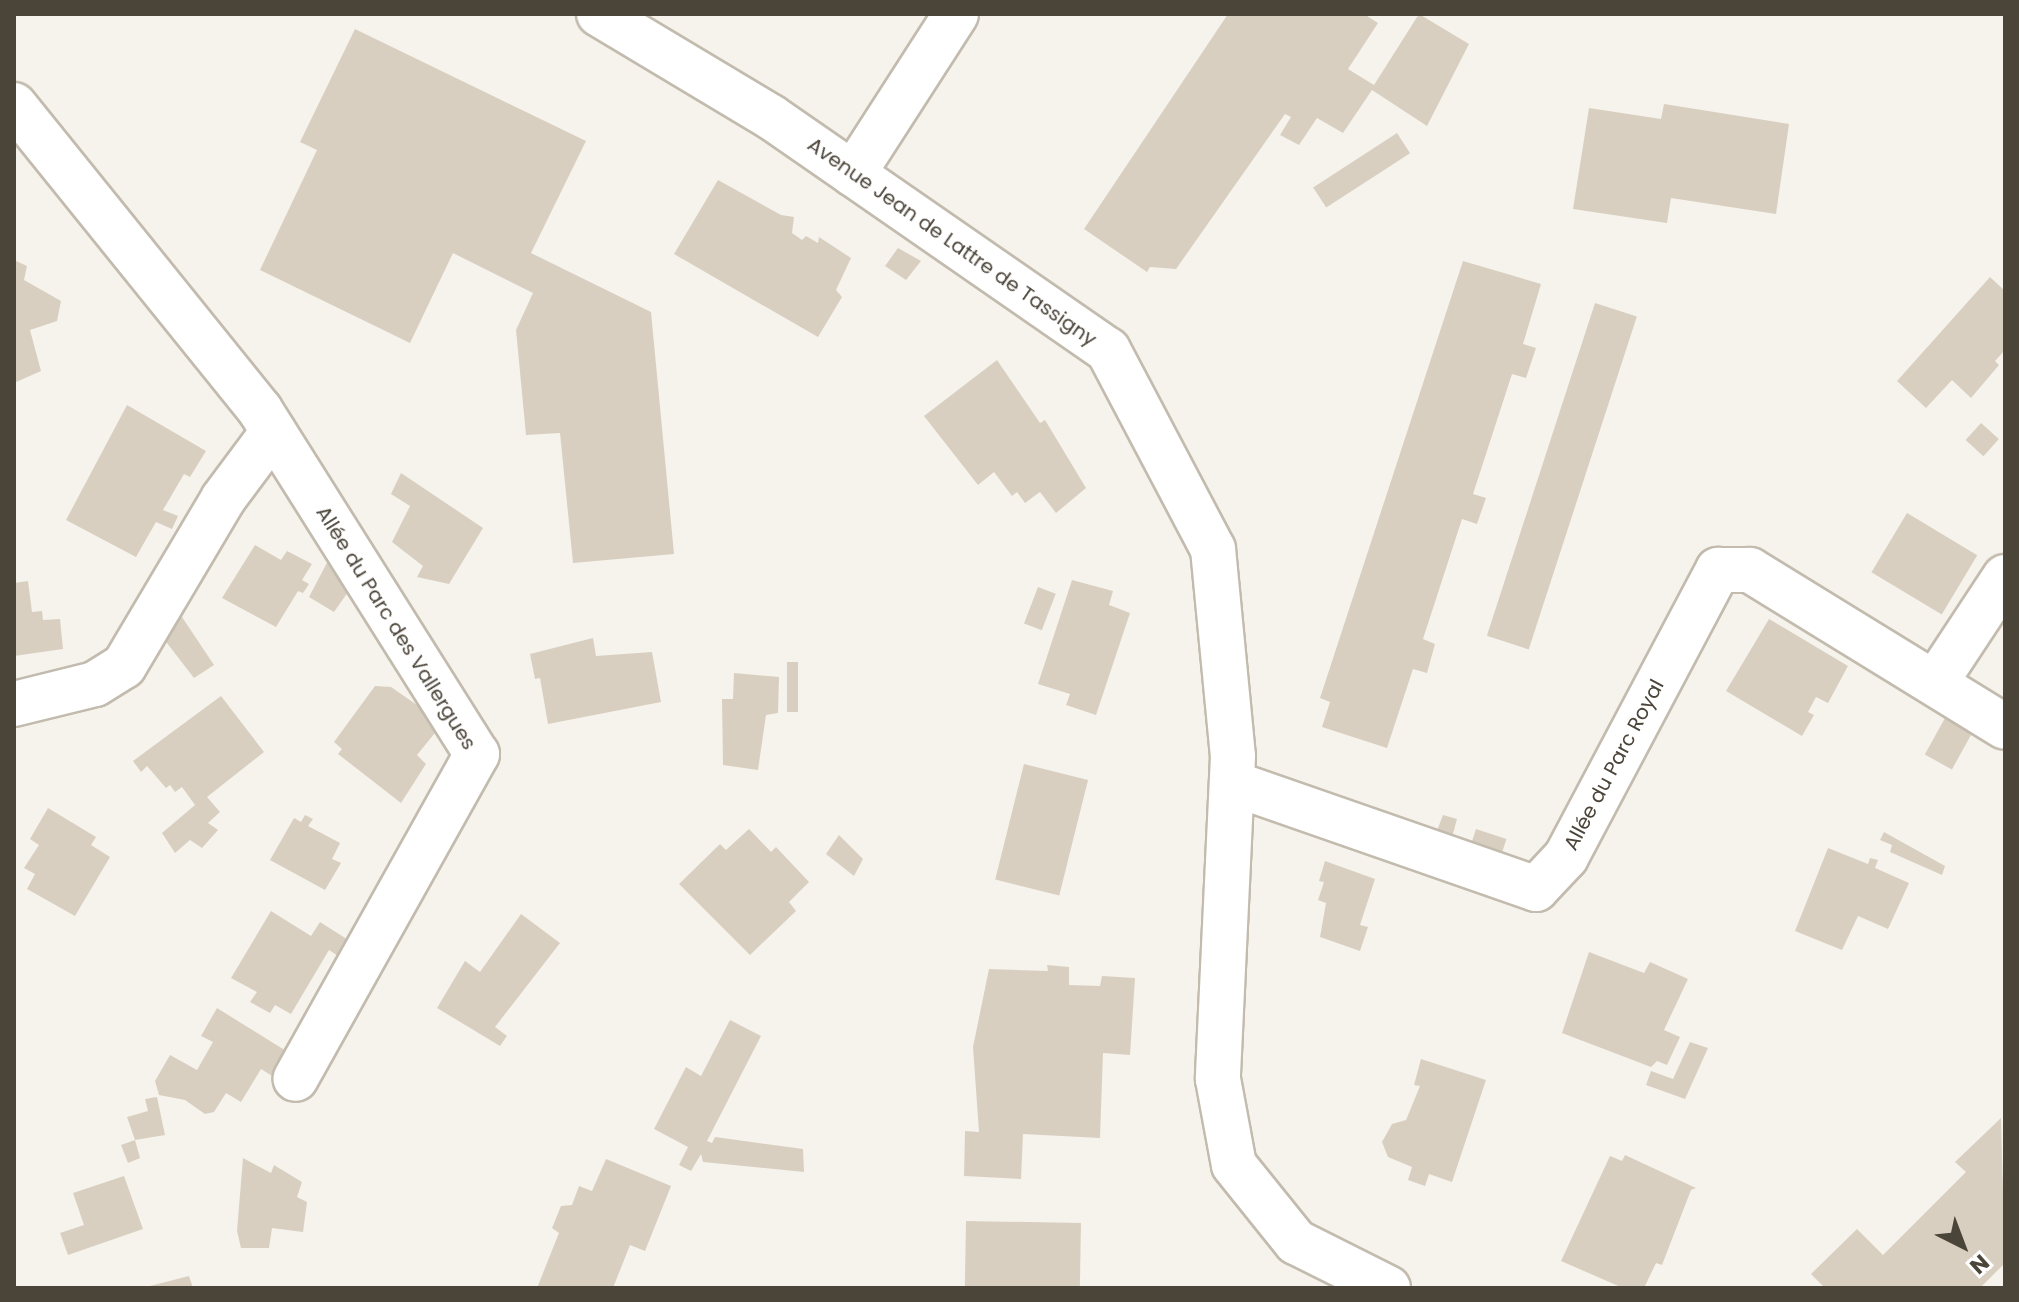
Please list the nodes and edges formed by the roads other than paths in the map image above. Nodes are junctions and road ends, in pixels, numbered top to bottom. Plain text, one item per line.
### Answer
1 (599, 14) edge
2 (956, 14) edge
3 (14, 105) edge
4 (853, 174) junction
5 (273, 432) junction
6 (2005, 577) edge
7 (1935, 683) junction
8 (14, 704) edge
9 (2005, 727) edge
10 (1232, 783) junction
11 (295, 1079) dead end
12 (1388, 1288) edge

1 - 4 street, Avenue Jean de Lattre de Tassigny
2 - 4 street
3 - 5 street, Allée du Parc des Vallergues
4 - 10 street, Avenue Jean de Lattre de Tassigny
5 - 8 street
5 - 11 street, Allée du Parc des Vallergues
6 - 7 street
7 - 9 street, Allée du Parc Royal
7 - 10 street, Allée du Parc Royal
10 - 12 street, Avenue Jean de Lattre de Tassigny

